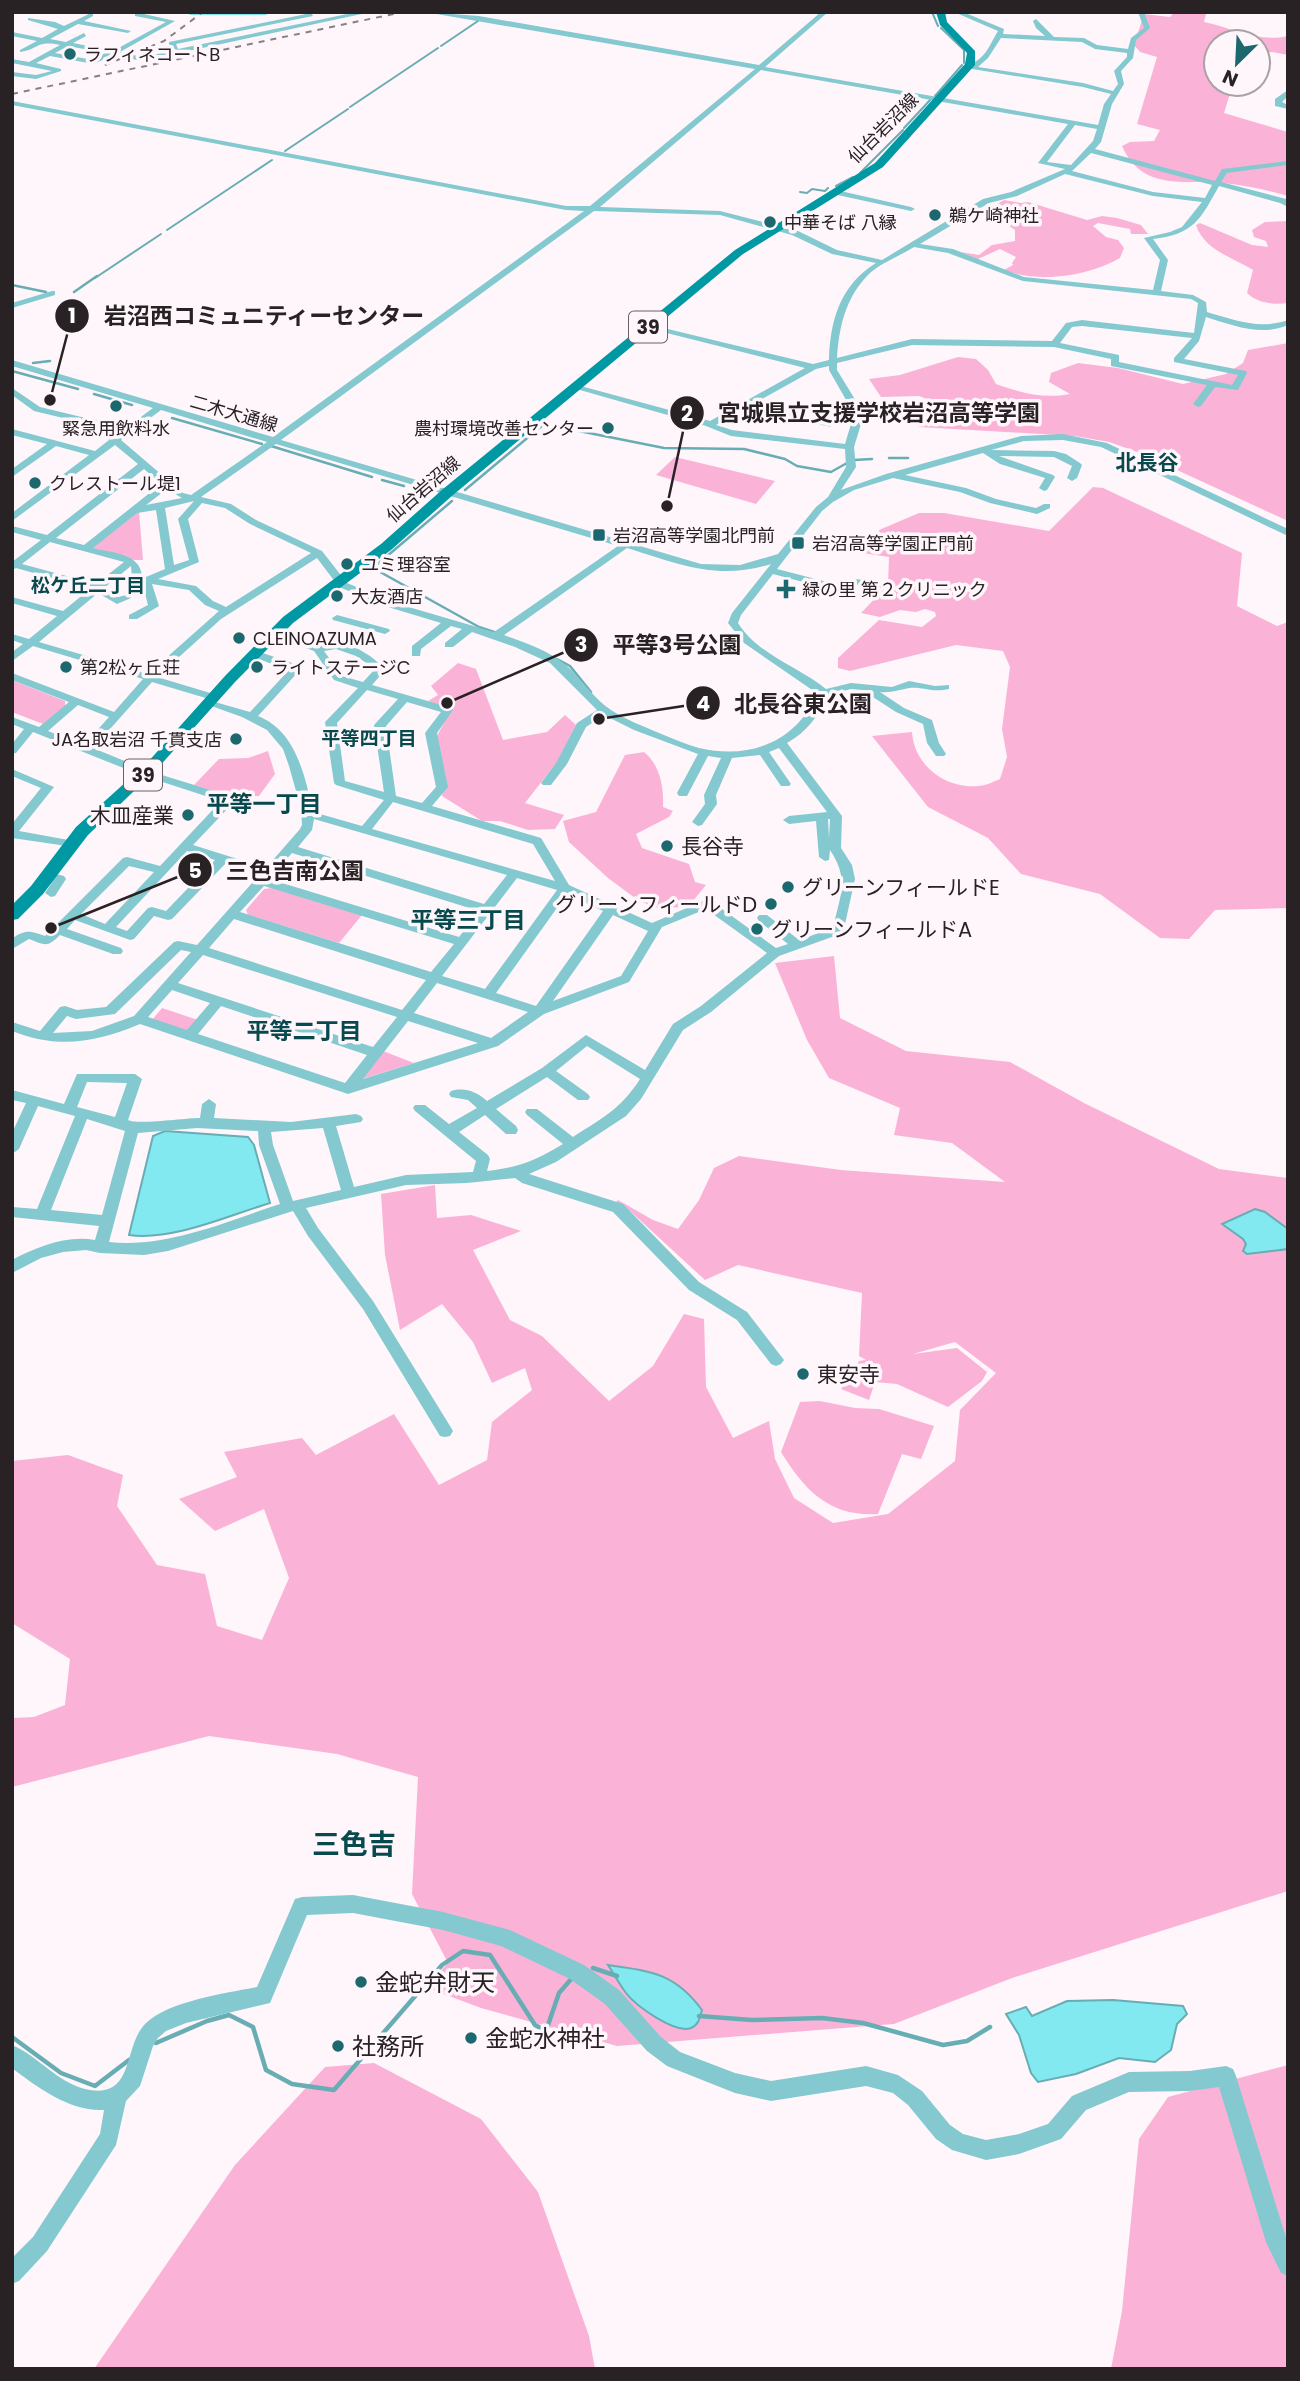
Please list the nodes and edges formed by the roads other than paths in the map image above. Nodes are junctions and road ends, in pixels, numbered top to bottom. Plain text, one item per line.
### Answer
1 (138, 12) edge
2 (368, 12) edge
3 (428, 12) edge
4 (825, 12) edge
5 (940, 12) edge
6 (957, 12) edge
7 (1141, 12) edge
8 (91, 15) dead end
9 (30, 19) dead end
10 (241, 19) dead end
11 (1036, 21) dead end
12 (78, 22) junction
13 (321, 22) junction
14 (261, 24) junction
15 (12, 27) edge
16 (127, 27) dead end
17 (240, 28) junction
18 (65, 29) junction
19 (192, 29) dead end
20 (34, 31) dead end
21 (12, 34) edge
22 (84, 35) dead end
23 (21, 36) junction
24 (200, 36) junction
25 (252, 36) junction
26 (999, 36) junction
27 (1054, 39) junction
28 (12, 40) edge
29 (43, 40) junction
30 (107, 40) dead end
31 (67, 45) junction
32 (90, 49) junction
33 (22, 51) dead end
34 (179, 51) junction
35 (1131, 51) junction
36 (112, 53) junction
37 (49, 54) junction
38 (12, 61) edge
39 (30, 64) junction
40 (969, 66) junction
41 (761, 67) junction
42 (12, 74) edge
43 (33, 78) junction
44 (12, 83) edge
45 (1288, 92) edge
46 (1114, 93) junction
47 (940, 99) junction
48 (12, 103) edge
49 (1288, 107) edge
50 (1073, 122) junction
51 (1102, 128) junction
52 (1090, 150) junction
53 (1288, 163) edge
54 (1069, 170) junction
55 (1215, 185) junction
56 (836, 192) junction
57 (1206, 200) junction
58 (1288, 205) edge
59 (590, 208) junction
60 (911, 209) dead end
61 (775, 227) junction
62 (914, 245) junction
63 (882, 261) junction
64 (1157, 292) junction
65 (52, 293) dead end
66 (12, 295) edge
67 (32, 300) junction
68 (12, 306) edge
69 (1203, 314) junction
70 (1288, 322) edge
71 (650, 326) junction
72 (1197, 336) junction
73 (1054, 344) junction
74 (832, 360) junction
75 (12, 363) edge
76 (813, 367) junction
77 (1212, 384) junction
78 (577, 388) junction
79 (12, 390) edge
80 (1198, 404) dead end
81 (745, 405) junction
82 (159, 407) junction
83 (711, 424) junction
84 (828, 425) dead end
85 (13, 434) edge
86 (116, 439) junction
87 (273, 440) junction
88 (54, 443) junction
89 (849, 447) junction
90 (969, 453) junction
91 (989, 453) junction
92 (96, 454) junction
93 (1041, 454) junction
94 (143, 465) junction
95 (1032, 470) junction
96 (12, 474) edge
97 (893, 475) junction
98 (1072, 478) dead end
99 (166, 485) junction
100 (1044, 488) dead end
101 (448, 492) junction
102 (195, 500) junction
103 (830, 500) junction
104 (160, 506) junction
105 (1046, 506) dead end
106 (135, 510) junction
107 (12, 518) edge
108 (12, 528) edge
109 (1288, 533) edge
110 (48, 538) junction
111 (625, 545) junction
112 (85, 549) junction
113 (785, 552) junction
114 (318, 553) junction
115 (131, 561) junction
116 (13, 566) edge
117 (170, 570) junction
118 (770, 570) junction
119 (146, 580) junction
120 (338, 584) junction
121 (878, 586) dead end
122 (99, 588) junction
123 (127, 596) dead end
124 (12, 600) edge
125 (228, 611) junction
126 (65, 615) junction
127 (133, 617) dead end
128 (337, 618) dead end
129 (447, 624) junction
130 (469, 629) junction
131 (274, 633) junction
132 (496, 636) junction
133 (12, 637) edge
134 (368, 638) junction
135 (31, 643) junction
136 (449, 645) dead end
137 (318, 649) junction
138 (254, 653) junction
139 (416, 654) dead end
140 (12, 658) edge
141 (12, 676) edge
142 (150, 678) junction
143 (364, 687) junction
144 (865, 687) junction
145 (945, 687) dead end
146 (824, 693) junction
147 (405, 698) junction
148 (211, 700) junction
149 (76, 701) junction
150 (604, 710) junction
151 (116, 716) junction
152 (252, 716) junction
153 (12, 720) edge
154 (36, 730) junction
155 (781, 743) junction
156 (86, 749) junction
157 (762, 750) junction
158 (12, 751) edge
159 (704, 753) junction
160 (940, 754) dead end
161 (728, 755) junction
162 (12, 772) edge
163 (145, 773) junction
164 (547, 783) dead end
165 (785, 784) dead end
166 (683, 793) dead end
167 (391, 798) junction
168 (424, 808) junction
169 (308, 814) junction
170 (828, 815) junction
171 (789, 820) dead end
172 (331, 821) junction
173 (698, 822) dead end
174 (306, 830) junction
175 (365, 830) junction
176 (12, 833) edge
177 (70, 844) junction
178 (187, 847) junction
179 (292, 849) junction
180 (825, 856) dead end
181 (224, 858) junction
182 (164, 871) junction
183 (514, 874) junction
184 (48, 876) junction
185 (265, 877) junction
186 (565, 888) junction
187 (51, 894) dead end
188 (487, 909) junction
189 (610, 910) junction
190 (232, 914) junction
191 (12, 915) edge
192 (73, 915) junction
193 (763, 918) dead end
194 (107, 929) junction
195 (58, 930) junction
196 (656, 930) junction
197 (462, 942) junction
198 (12, 945) edge
199 (797, 945) junction
200 (201, 950) junction
201 (117, 951) dead end
202 (775, 953) junction
203 (435, 978) junction
204 (170, 985) junction
205 (488, 995) junction
206 (218, 1002) junction
207 (539, 1011) junction
208 (406, 1014) junction
209 (139, 1019) junction
210 (12, 1026) edge
211 (189, 1036) junction
212 (42, 1038) junction
213 (493, 1043) junction
214 (377, 1054) junction
215 (547, 1071) junction
216 (647, 1077) junction
217 (348, 1089) junction
218 (12, 1094) edge
219 (456, 1094) dead end
220 (583, 1097) dead end
221 (34, 1100) junction
222 (209, 1104) dead end
223 (420, 1108) dead end
224 (486, 1109) junction
225 (76, 1111) junction
226 (532, 1112) dead end
227 (356, 1119) dead end
228 (327, 1123) junction
229 (206, 1125) junction
230 (126, 1126) junction
231 (264, 1127) junction
232 (451, 1130) junction
233 (511, 1130) dead end
234 (573, 1144) junction
235 (13, 1147) edge
236 (517, 1173) junction
237 (479, 1177) junction
238 (349, 1194) junction
239 (293, 1206) junction
240 (12, 1212) edge
241 (42, 1215) junction
242 (107, 1221) junction
243 (100, 1247) junction
244 (12, 1267) edge
245 (776, 1360) dead end
246 (445, 1431) dead end
247 (12, 2055) edge
248 (117, 2096) junction
249 (1288, 2266) edge
250 (12, 2274) edge

1 - 36 street
2 - 13 street
3 - 41 street
4 - 41 street
5 - 40 main road
6 - 26 street
7 - 35 street
8 - 12 street
9 - 18 street
10 - 14 street
11 - 27 street
12 - 16 street
12 - 18 street
13 - 14 street
13 - 25 street
14 - 17 street
15 - 20 street
17 - 24 street
17 - 25 street
18 - 29 street
19 - 24 street
21 - 23 street
22 - 31 street
23 - 28 street
23 - 29 street
24 - 34 street
25 - 34 street
26 - 27 street
26 - 40 street
27 - 35 street
29 - 31 street
29 - 33 street
30 - 32 street
31 - 32 street
31 - 37 street
32 - 36 street
34 - 36 street
35 - 46 street
36 - 37 street
37 - 39 street
38 - 39 street
39 - 43 street
40 - 46 street
40 - 47 main road, 仙台岩沼線 / 39
41 - 47 street
41 - 59 street
42 - 43 street
43 - 44 street
45 - 49 street
46 - 51 street
47 - 50 street
47 - 56 main road, 仙台岩沼線 / 39
48 - 59 street
50 - 51 street
50 - 54 street
51 - 52 street
52 - 54 street
52 - 55 street
53 - 55 street
54 - 57 street
54 - 62 street
55 - 57 street
55 - 58 street
56 - 60 street
56 - 61 main road, 仙台岩沼線 / 39
57 - 64 street
59 - 61 street
59 - 87 street
61 - 63 street
61 - 71 main road, 仙台岩沼線 / 39
62 - 63 street
62 - 64 street
63 - 74 street
64 - 69 street
65 - 67 street
66 - 67 street
67 - 68 street
69 - 70 street
69 - 72 street
71 - 76 street
71 - 78 main road, 仙台岩沼線 / 39
72 - 73 street
72 - 77 street
73 - 74 street
73 - 77 street
74 - 76 street
74 - 89 street
75 - 82 street, 二木大通線
76 - 81 street
77 - 80 street
78 - 83 street
78 - 101 main road, 仙台岩沼線 / 39
79 - 86 street
81 - 83 street
81 - 84 street
82 - 86 street
82 - 87 street, 二木大通線
83 - 89 street
85 - 88 street
86 - 92 street
86 - 94 street
87 - 101 street, 二木大通線
87 - 102 street
88 - 92 street
88 - 96 street
89 - 103 street
90 - 91 street
90 - 97 street
90 - 109 street
91 - 93 street
91 - 95 street
92 - 107 street
93 - 95 street
93 - 98 street
94 - 99 street
94 - 110 street
95 - 100 street
97 - 103 street
97 - 105 street
99 - 102 street
99 - 106 street
101 - 111 street, 二木大通線
101 - 120 main road, 仙台岩沼線 / 39
102 - 104 street
102 - 114 street
102 - 117 street
103 - 113 street
104 - 106 street
104 - 117 street
106 - 112 street
108 - 110 street
110 - 112 street
110 - 116 street
111 - 113 street, 二木大通線
111 - 132 street
112 - 115 street
113 - 118 street
114 - 120 street
114 - 125 street
115 - 119 street
115 - 122 street
116 - 122 street
117 - 119 street
118 - 121 street
118 - 146 street
119 - 125 street
119 - 127 street
120 - 129 street
120 - 131 main road, 仙台岩沼線 / 39
122 - 123 street
122 - 126 street
124 - 126 street
125 - 142 street
126 - 135 street
128 - 134 street
129 - 130 street
129 - 139 street
130 - 132 street
130 - 136 street
131 - 137 street
131 - 138 main road, 仙台岩沼線 / 39
132 - 150 street
133 - 135 street
134 - 137 street
134 - 143 street
135 - 140 street
135 - 142 street
137 - 143 street
138 - 148 main road, 仙台岩沼線 / 39
138 - 152 street
141 - 149 street
142 - 148 street
142 - 151 street
143 - 147 street
143 - 167 street
144 - 145 street
144 - 146 street
144 - 160 street
146 - 155 street
147 - 167 street
147 - 168 street
148 - 152 street
148 - 163 main road, 仙台岩沼線 / 39
149 - 151 street
149 - 154 street
150 - 159 street
150 - 164 street
151 - 156 street
152 - 169 street
153 - 154 street
154 - 156 street
154 - 158 street
155 - 157 street
155 - 170 street
156 - 163 street
157 - 161 street
157 - 165 street
159 - 161 street
159 - 166 street
161 - 173 street
162 - 176 street
163 - 177 main road, 仙台岩沼線 / 39
163 - 178 street
167 - 168 street
167 - 175 street
168 - 186 street
169 - 172 street
169 - 174 street
170 - 171 street
170 - 180 street
170 - 199 street
172 - 174 street
172 - 175 street
174 - 179 street
175 - 183 street
176 - 177 street
177 - 184 main road, 仙台岩沼線 / 39
178 - 181 street
178 - 182 street
179 - 185 street
179 - 188 street
181 - 185 street
181 - 194 street
182 - 192 street
182 - 194 street
183 - 186 street
183 - 188 street
184 - 187 street
184 - 191 main road, 仙台岩沼線 / 39
185 - 190 street
185 - 197 street
186 - 189 street
186 - 205 street
188 - 197 street
189 - 196 street
189 - 207 street
190 - 200 street
190 - 203 street
192 - 194 street
192 - 195 street
193 - 199 street
195 - 198 street
195 - 201 street
196 - 202 street
196 - 207 street
197 - 203 street
199 - 202 street
200 - 204 street
200 - 208 street
200 - 212 street
202 - 216 street
203 - 205 street
203 - 208 street
204 - 206 street
204 - 209 street
205 - 207 street
206 - 211 street
206 - 214 street
207 - 213 street
208 - 213 street
208 - 214 street
209 - 211 street
209 - 212 street
210 - 212 street
211 - 217 street
213 - 217 street
214 - 217 street
215 - 216 street
215 - 220 street
215 - 224 street
216 - 234 street
218 - 221 street
219 - 224 street
221 - 225 street
221 - 235 street
222 - 229 street
223 - 232 street
224 - 232 street
224 - 233 street
225 - 230 street
225 - 230 street
225 - 241 street
226 - 234 street
227 - 228 street
228 - 231 street
228 - 238 street
229 - 230 street
229 - 231 street
230 - 242 street
231 - 239 street
232 - 237 street
234 - 236 street
236 - 237 street
236 - 245 street
237 - 238 street
238 - 239 street
239 - 243 street
239 - 246 street
240 - 241 street
241 - 242 street
242 - 243 street
243 - 244 street
247 - 248 street
248 - 249 street
248 - 250 street

